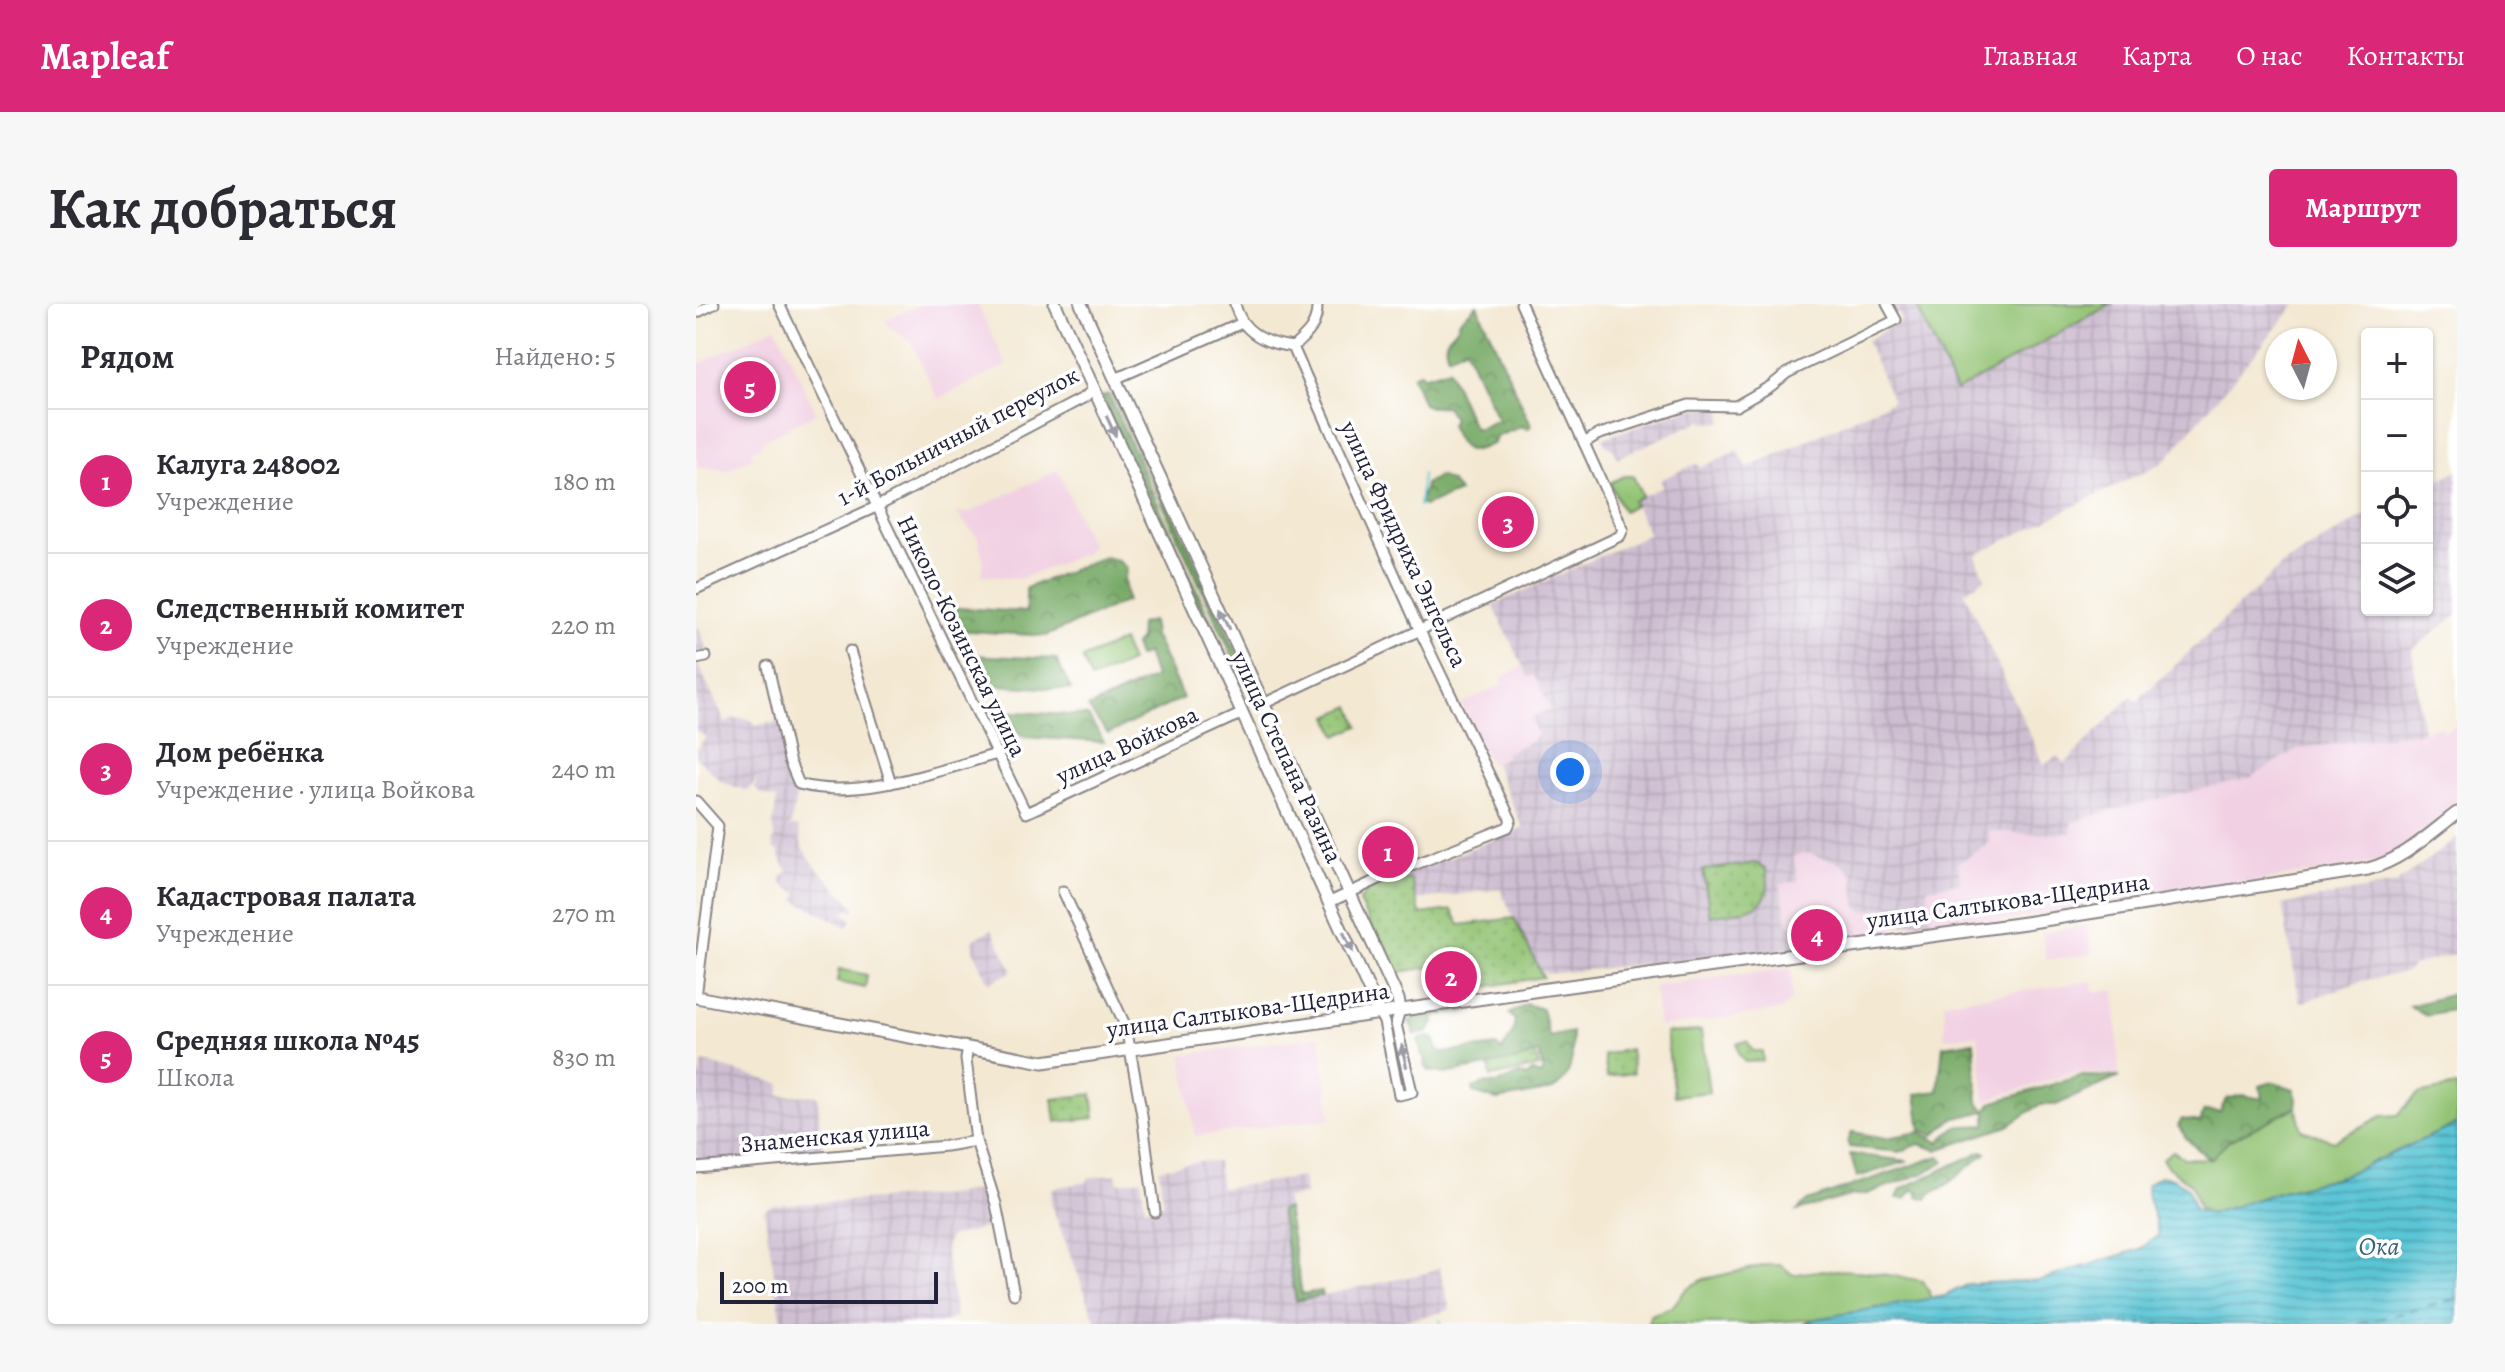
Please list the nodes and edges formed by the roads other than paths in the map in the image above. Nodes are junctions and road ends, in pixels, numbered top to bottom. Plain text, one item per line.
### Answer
1 (714, 304) edge
2 (779, 304) edge
3 (1055, 304) edge
4 (1081, 304) edge
5 (1235, 304) edge
6 (1317, 304) edge
7 (1521, 304) edge
8 (1887, 304) edge
9 (696, 313) edge
10 (1242, 323) junction
11 (1293, 347) junction
12 (1115, 379) junction
13 (1094, 388) junction
14 (1584, 443) junction
15 (876, 507) junction
16 (696, 589) edge
17 (1419, 629) junction
18 (850, 651) dead end
19 (768, 666) dead end
20 (1263, 704) junction
21 (1243, 713) junction
22 (997, 754) junction
23 (891, 783) junction
24 (696, 801) edge
25 (1026, 813) joint
26 (2457, 813) edge
27 (1063, 891) dead end
28 (1350, 893) junction
29 (696, 900) edge
30 (1330, 902) junction
31 (708, 910) junction
32 (696, 997) edge
33 (1400, 1010) junction
34 (1380, 1014) junction
35 (968, 1048) junction
36 (1131, 1049) junction
37 (976, 1141) junction
38 (696, 1168) edge
39 (1155, 1212) dead end
40 (1014, 1294) dead end

1 - 9 street
2 - 15 street, Николо-Козинская улица
3 - 13 main road, улица Степана Разина
4 - 12 main road, улица Степана Разина
5 - 10 street
6 - 11 street
7 - 14 street
8 - 14 street
10 - 11 street
10 - 12 street, 1-й Больничный переулок
11 - 17 street, улица Фридриха Энгельса
12 - 13 main road, 1-й Больничный переулок
20 -> 12 main road, улица Степана Разина
13 - 15 street, 1-й Больничный переулок
13 -> 21 main road, улица Степана Разина
14 - 17 street
15 - 16 street, 1-й Больничный переулок
15 - 22 street, Николо-Козинская улица
17 - 20 street
17 - 28 street, улица Фридриха Энгельса
18 - 23 street
19 - 23 street
20 - 21 main road
20 - 28 main road, улица Степана Разина
21 - 25 street, улица Войкова
21 - 30 main road, улица Степана Разина
22 - 23 street
22 - 25 street, Николо-Козинская улица
24 - 31 street
26 - 33 main road, улица Салтыкова-Щедрина
27 - 36 street
28 - 30 street
28 - 33 main road, улица Степана Разина
29 - 31 street
30 -> 34 main road, улица Степана Разина
31 - 32 street
32 - 35 main road, улица Салтыкова-Щедрина
33 - 34 main road, улица Салтыкова-Щедрина
34 -> 33 street, улица Степана Разина
34 - 36 main road, улица Салтыкова-Щедрина
35 - 36 main road, улица Салтыкова-Щедрина
35 - 37 street
36 - 39 street
37 - 38 street, Знаменская улица
37 - 40 street

